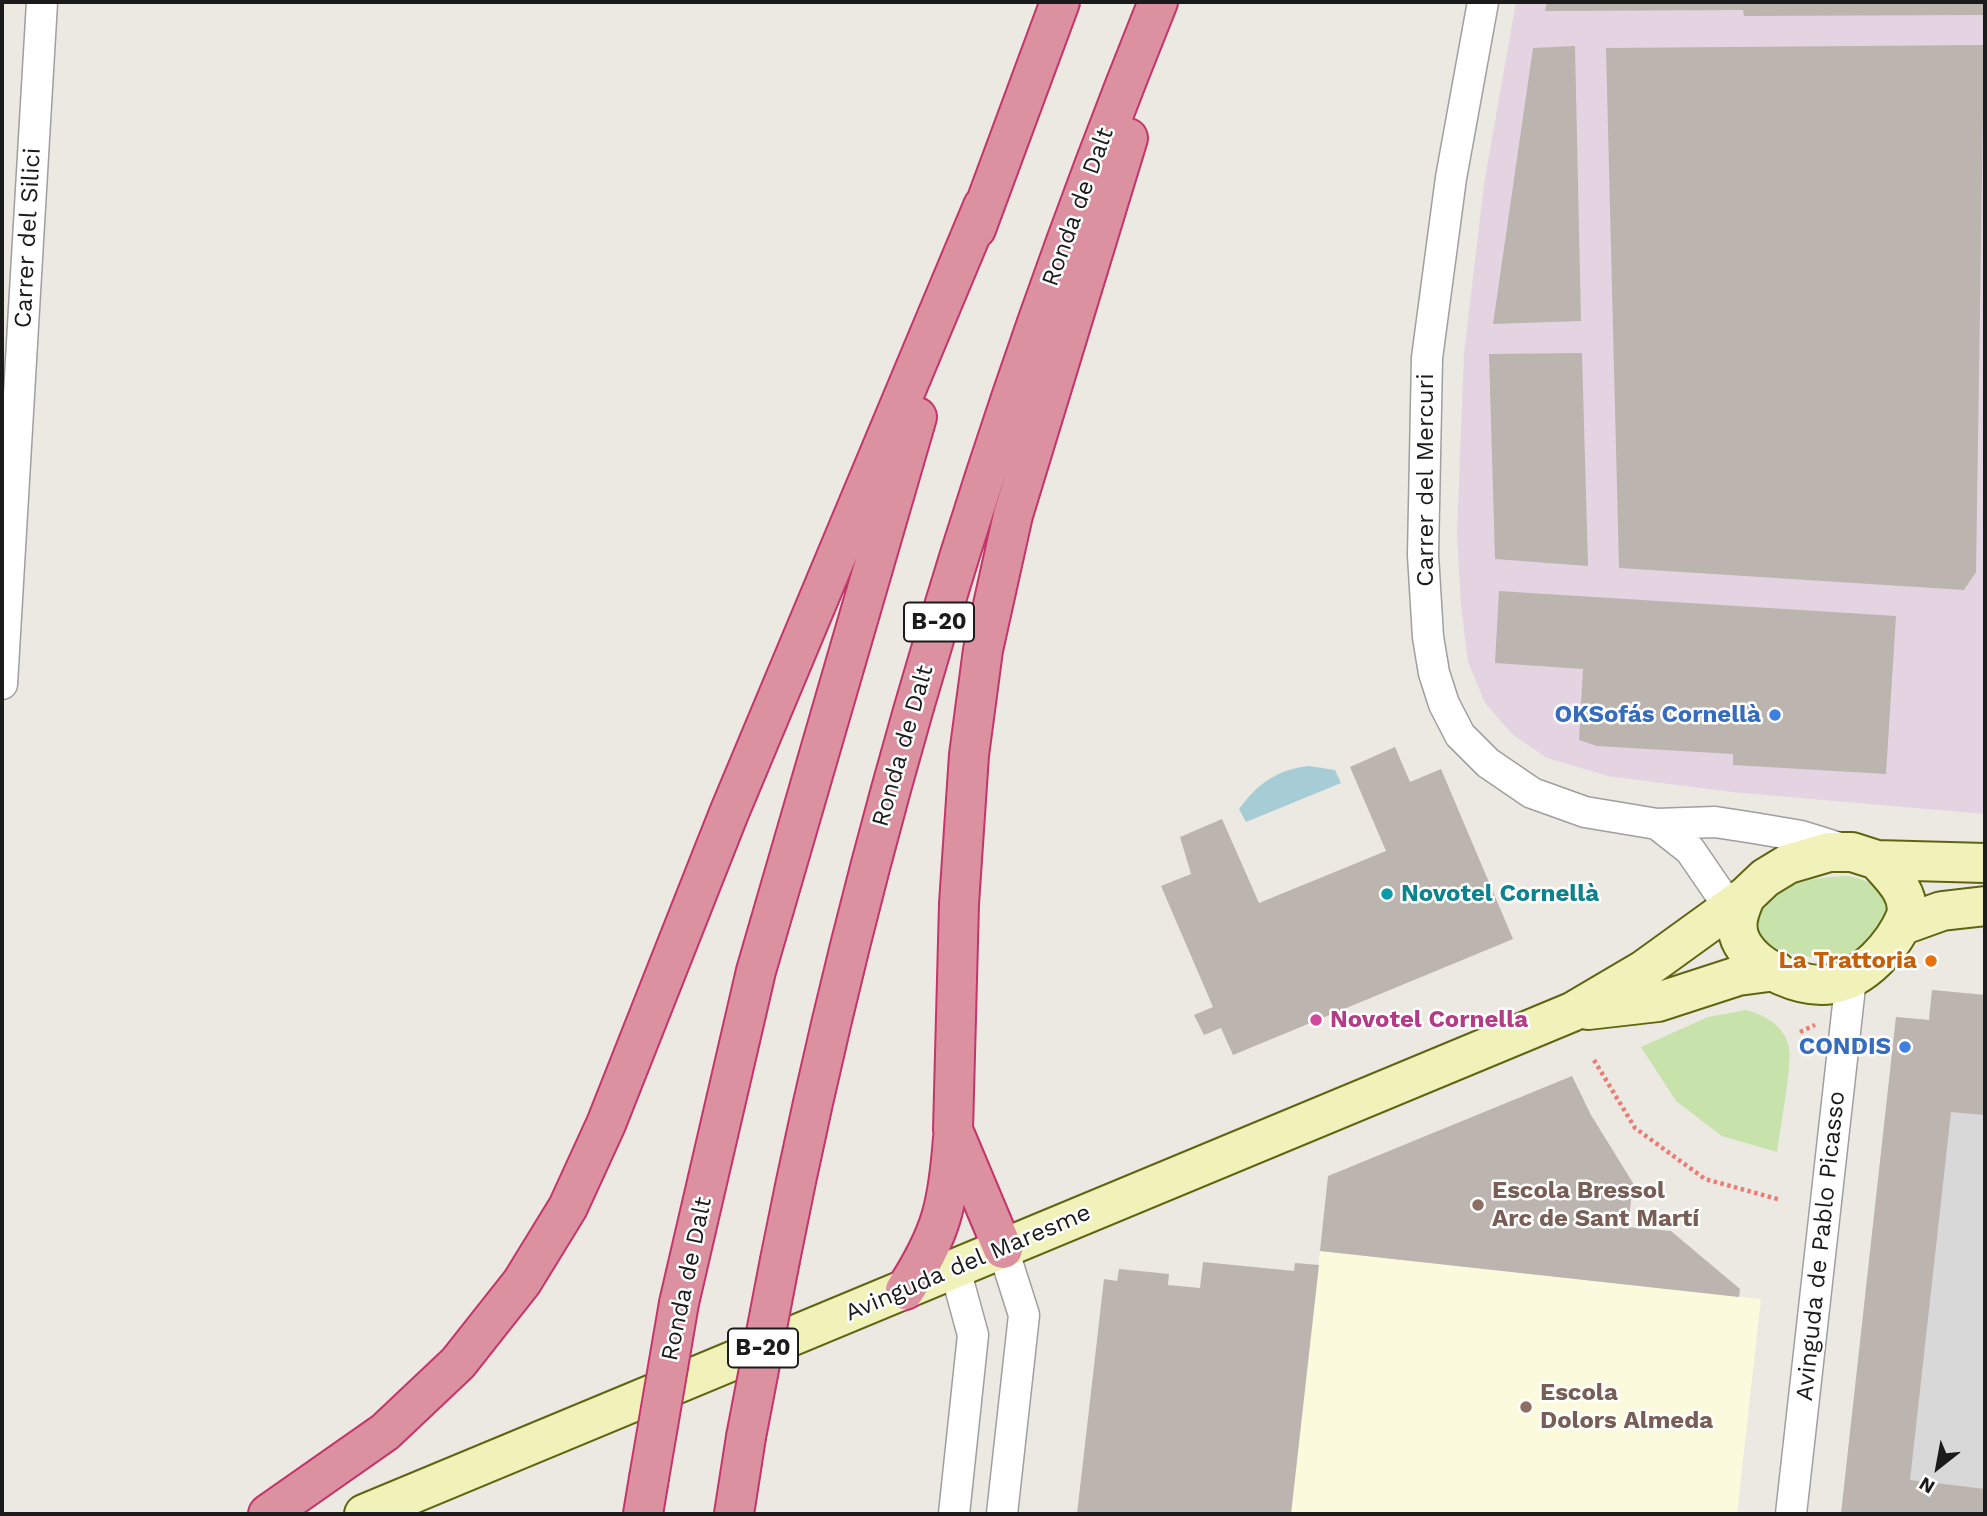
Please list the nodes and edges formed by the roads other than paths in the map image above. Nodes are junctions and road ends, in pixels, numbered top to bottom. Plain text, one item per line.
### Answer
1 (42, 2) edge
2 (1060, 2) edge
3 (1158, 2) edge
4 (1170, 2) edge
5 (1483, 2) edge
6 (983, 206) junction
7 (6, 549) edge
8 (2, 684) edge
9 (1657, 824) junction
10 (1865, 856) junction
11 (1985, 863) edge
12 (1985, 906) edge
13 (1737, 907) junction
14 (1903, 925) junction
15 (1776, 971) junction
16 (1851, 978) junction
17 (1572, 1012) junction
18 (953, 1130) junction
19 (1003, 1249) junction
20 (955, 1269) junction
21 (905, 1290) junction
22 (646, 1496) edge
23 (268, 1514) edge
24 (364, 1514) edge
25 (734, 1514) edge
26 (954, 1514) edge
27 (1002, 1514) edge
28 (1791, 1514) edge

1 - 7 street, Carrer del Silici
2 - 6 highway, Ronda de Dalt
3 - 25 highway, Ronda de Dalt / B-20, bridge
4 - 18 highway
5 - 9 street, Carrer del Mercuri
6 - 22 highway, Ronda de Dalt, bridge
6 - 23 highway
7 - 8 street, Carrer del Silici
9 - 10 street, Carrer del Mercuri
9 - 13 street, Carrer del Mercuri
10 - 11 main road
10 - 13 main road
10 - 14 main road
12 - 14 main road
13 - 15 main road
13 - 17 main road
14 - 16 main road
15 - 16 main road
15 - 17 main road
16 - 28 street, Avinguda de Pablo Picasso
17 - 19 main road, Avinguda del Maresme
18 - 19 highway
18 - 21 highway
19 - 20 main road, Avinguda del Maresme
19 - 27 street
20 - 21 main road, Avinguda del Maresme
20 - 26 street
21 - 24 main road, Avinguda del Maresme

